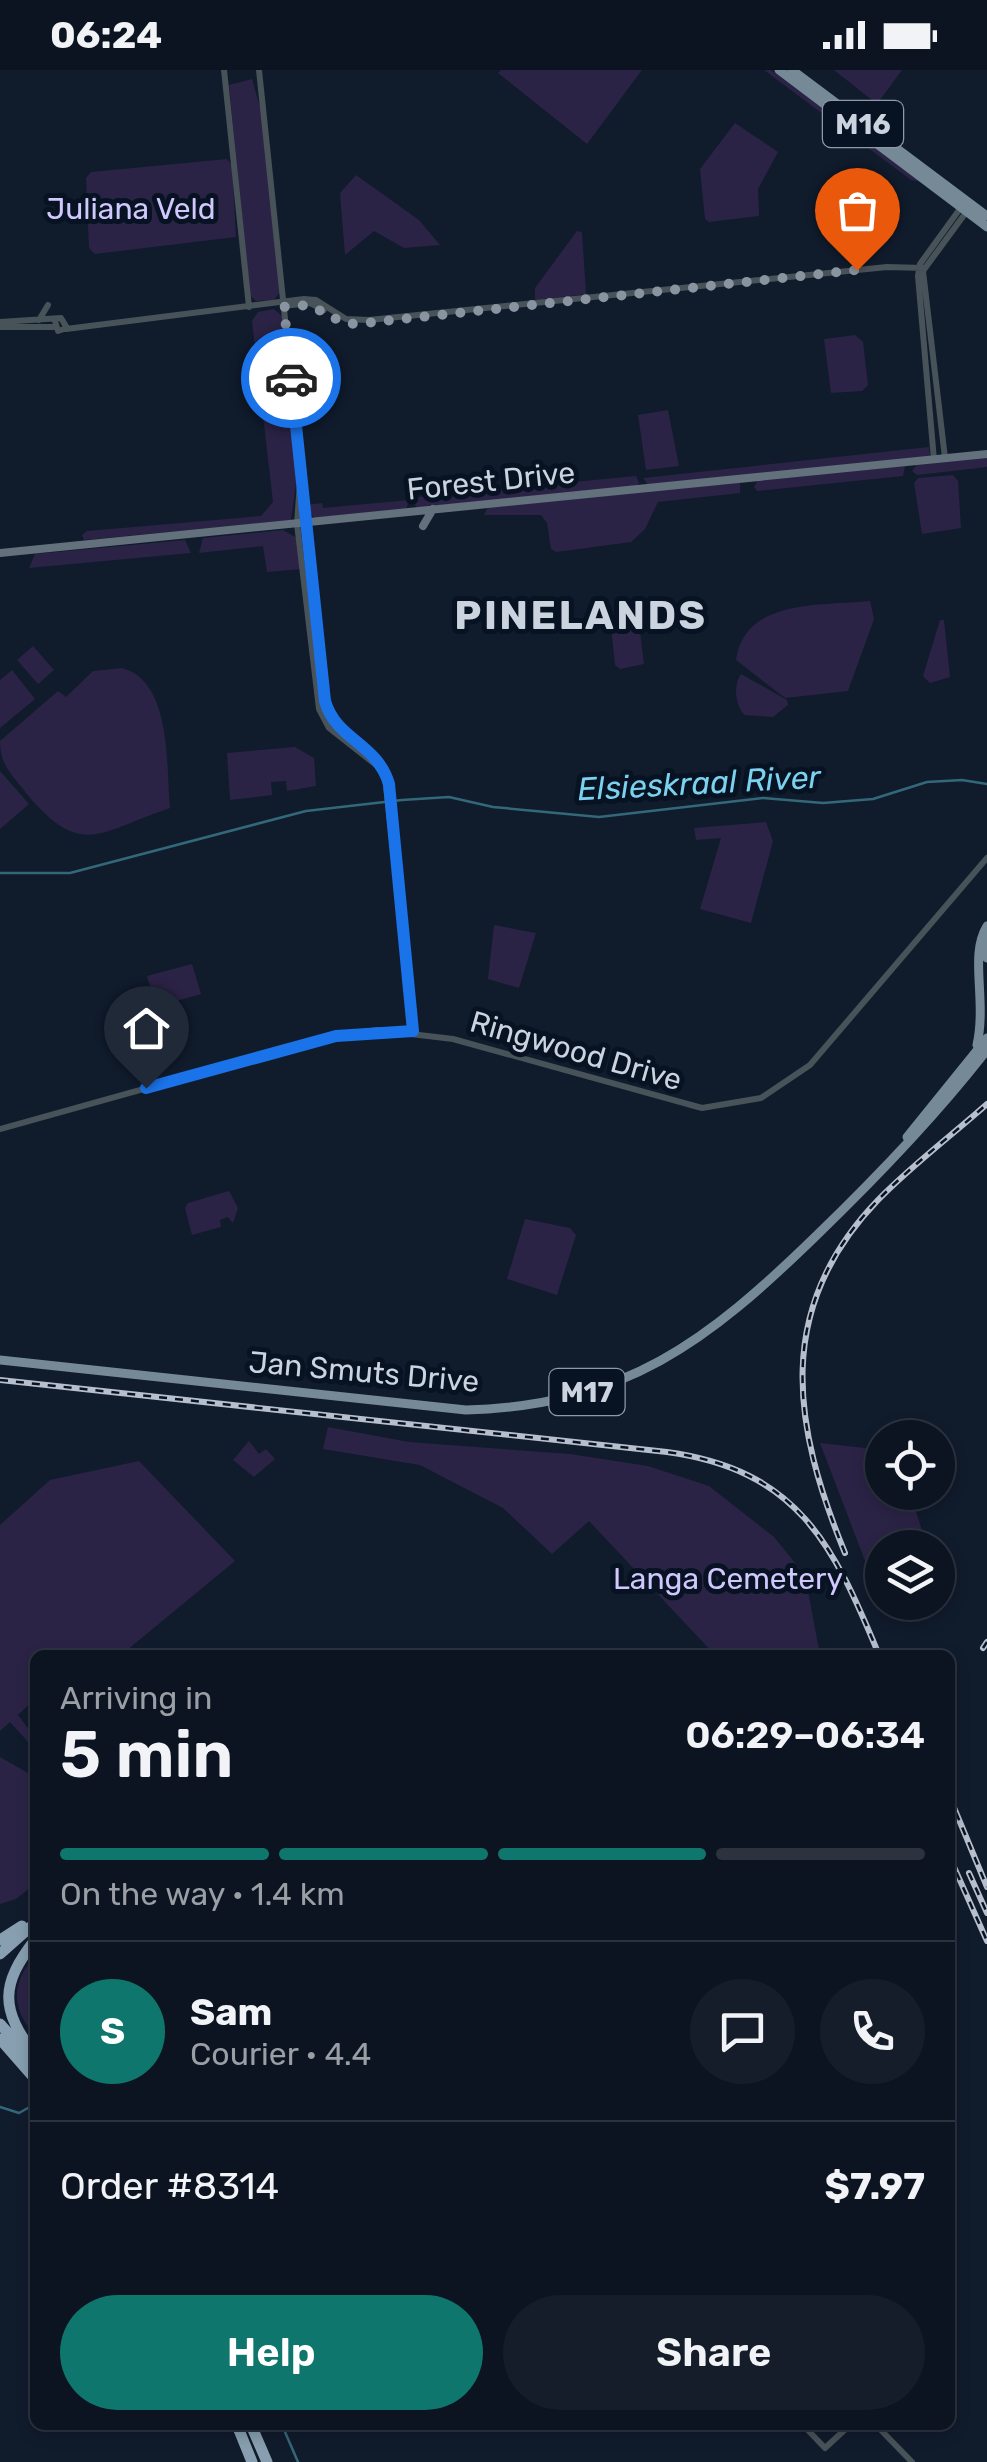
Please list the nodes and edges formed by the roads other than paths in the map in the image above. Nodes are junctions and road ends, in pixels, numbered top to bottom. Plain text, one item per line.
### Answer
1 (779, 70) edge
2 (792, 70) edge
3 (260, 72) edge
4 (225, 74) edge
5 (967, 206) junction
6 (987, 216) edge
7 (987, 227) edge
8 (909, 266) junction
9 (921, 267) junction
10 (918, 276) junction
11 (282, 304) junction
12 (48, 305) dead end
13 (252, 307) junction
14 (0, 324) edge
15 (38, 324) junction
16 (987, 454) edge
17 (945, 458) junction
18 (934, 460) junction
19 (433, 509) junction
20 (302, 524) junction
21 (423, 526) dead end
22 (0, 553) edge
23 (987, 858) edge
24 (987, 926) edge
25 (987, 938) edge
26 (987, 958) edge
27 (413, 1031) junction
28 (987, 1038) edge
29 (987, 1050) edge
30 (987, 1060) edge
31 (966, 1065) junction
32 (939, 1109) junction
33 (0, 1129) edge
34 (842, 1212) junction
35 (0, 1360) edge
36 (30, 1922) edge
37 (30, 1924) edge
38 (0, 1940) edge
39 (30, 1946) edge
40 (0, 1954) edge
41 (0, 2024) edge
42 (0, 2040) edge
43 (30, 2048) edge
44 (30, 2057) edge
45 (30, 2074) edge
46 (239, 2430) edge
47 (254, 2430) edge
48 (808, 2430) edge
49 (845, 2430) edge
50 (881, 2430) edge
51 (252, 2462) edge
52 (267, 2462) edge
53 (912, 2462) edge

1 - 5 main road, M16
2 - 5 main road, M16
3 - 11 street
4 - 13 street
5 - 6 main road, M16
5 - 7 main road, M16
5 - 9 street
8 - 9 street
8 - 10 street
8 - 11 street
9 - 10 street
9 - 17 street
10 - 18 street
11 - 13 street
11 - 20 street
12 - 15 street
13 - 15 street
14 - 15 street
16 - 17 main road, Forest Drive
17 - 18 main road, Forest Drive
18 - 19 main road, Forest Drive
19 - 20 main road, Forest Drive
19 - 21 main road
20 - 22 main road, Forest Drive
20 - 27 street
23 - 27 street, Ringwood Drive
24 - 31 main road
25 - 26 main road
27 - 33 street, Ringwood Drive
28 - 31 main road, Jan Smuts Drive / M17
29 - 32 main road, Jan Smuts Drive / M17
30 - 32 main road
31 - 34 main road, Jan Smuts Drive / M17
32 - 34 main road, Jan Smuts Drive / M17
34 - 35 main road, Jan Smuts Drive / M17
36 - 38 highway
37 - 40 highway
39 - 43 highway
41 - 44 highway
42 - 45 highway
46 - 51 highway
47 - 52 highway
48 - 49 street
50 - 53 street

